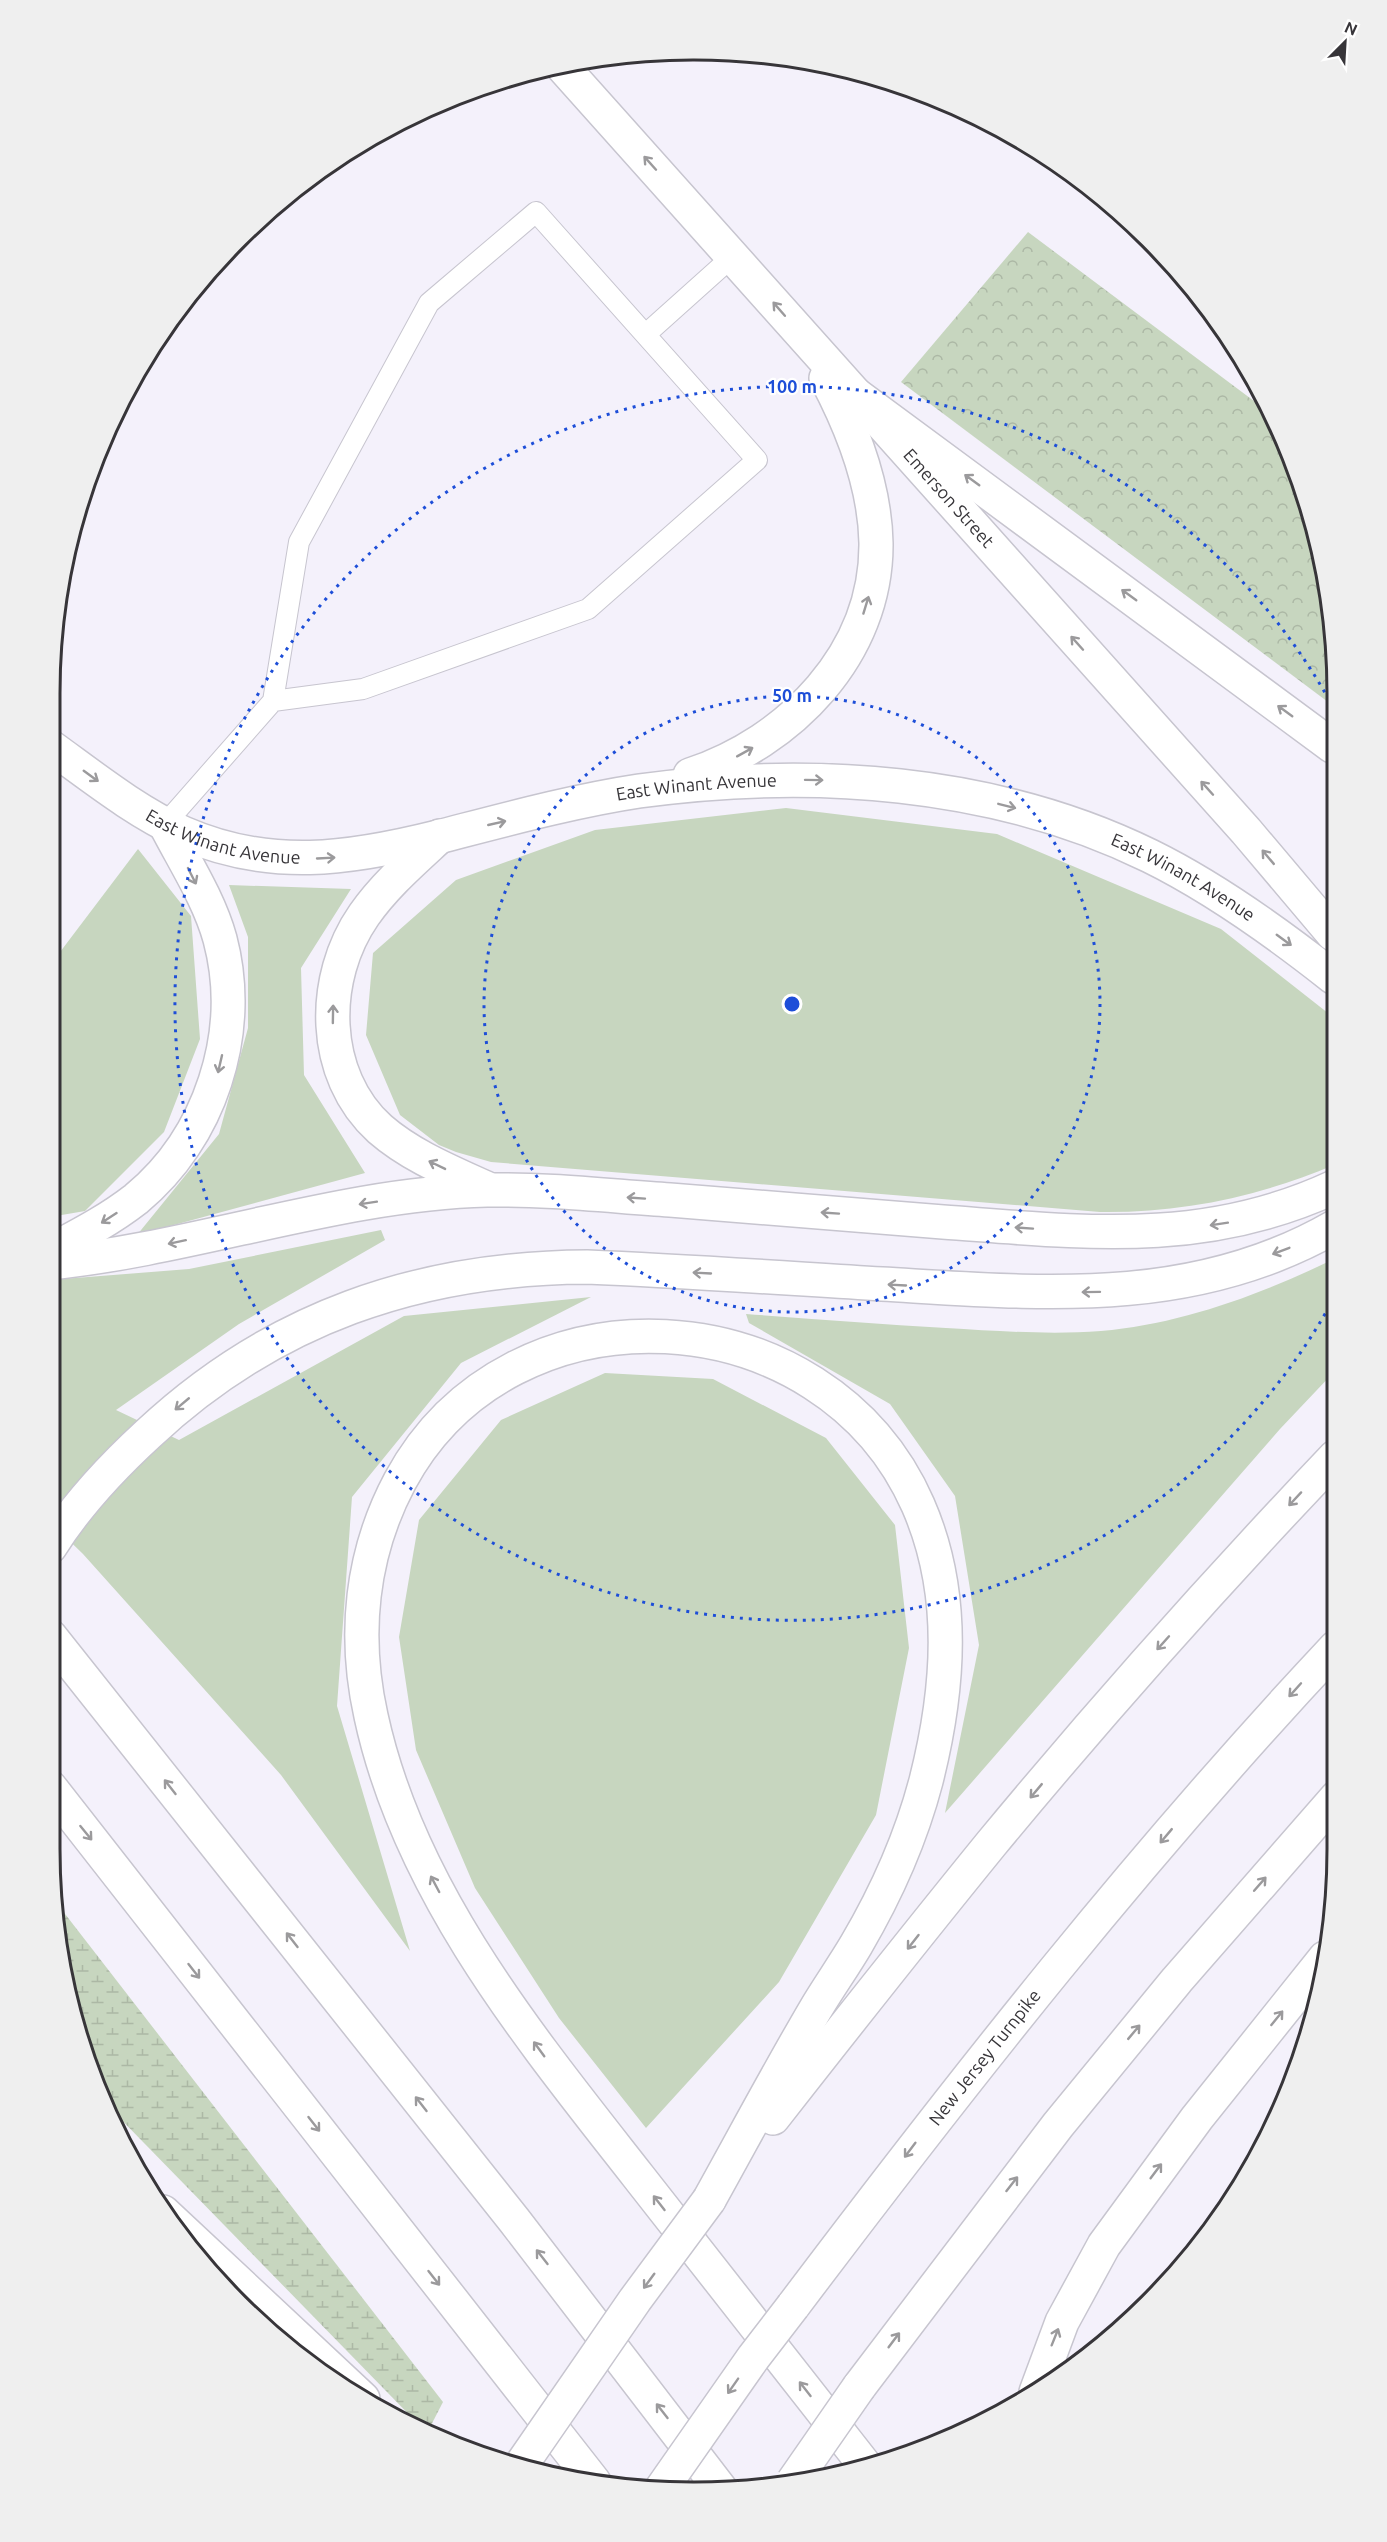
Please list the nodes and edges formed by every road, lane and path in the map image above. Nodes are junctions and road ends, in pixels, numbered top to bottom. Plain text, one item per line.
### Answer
1 (568, 73) edge
2 (733, 256) junction
3 (646, 334) junction
4 (801, 335) junction
5 (851, 391) junction
6 (273, 701) junction
7 (1327, 742) edge
8 (60, 754) edge
9 (610, 796) junction
10 (165, 824) junction
11 (440, 836) junction
12 (1327, 927) edge
13 (1327, 972) edge
14 (489, 1190) junction
15 (1327, 1190) edge
16 (1327, 1230) edge
17 (60, 1245) edge
18 (60, 1262) edge
19 (1327, 1465) edge
20 (60, 1533) edge
21 (60, 1649) edge
22 (1327, 1657) edge
23 (60, 1800) edge
24 (1327, 1808) edge
25 (1315, 1970) edge
26 (709, 2200) junction
27 (205, 2251) edge
28 (323, 2362) edge
29 (1041, 2377) edge
30 (525, 2459) edge
31 (860, 2459) edge
32 (587, 2473) edge
33 (799, 2473) edge
34 (667, 2481) edge
35 (715, 2481) edge

2 -> 1 main road, Emerson Street
2 - 3 lane
4 -> 2 main road, Emerson Street
3 - 6 lane
3 - 6 lane
4 - 5 main road, Emerson Street
9 -> 4 main road
7 -> 5 main road
12 -> 5 main road, Emerson Street
6 - 10 lane
8 -> 10 main road, East Winant Avenue
11 -> 9 main road, East Winant Avenue
9 -> 13 main road, East Winant Avenue
10 -> 11 main road, East Winant Avenue
10 -> 17 main road
14 -> 11 main road
15 -> 14 main road
14 -> 18 main road
16 -> 20 main road
19 -> 26 main road
35 -> 21 main road
22 -> 34 main road, New Jersey Turnpike, bridge
23 -> 32 main road
33 -> 24 main road, bridge
29 -> 25 main road
26 -> 30 main road, bridge
31 -> 26 main road
27 - 28 main road

